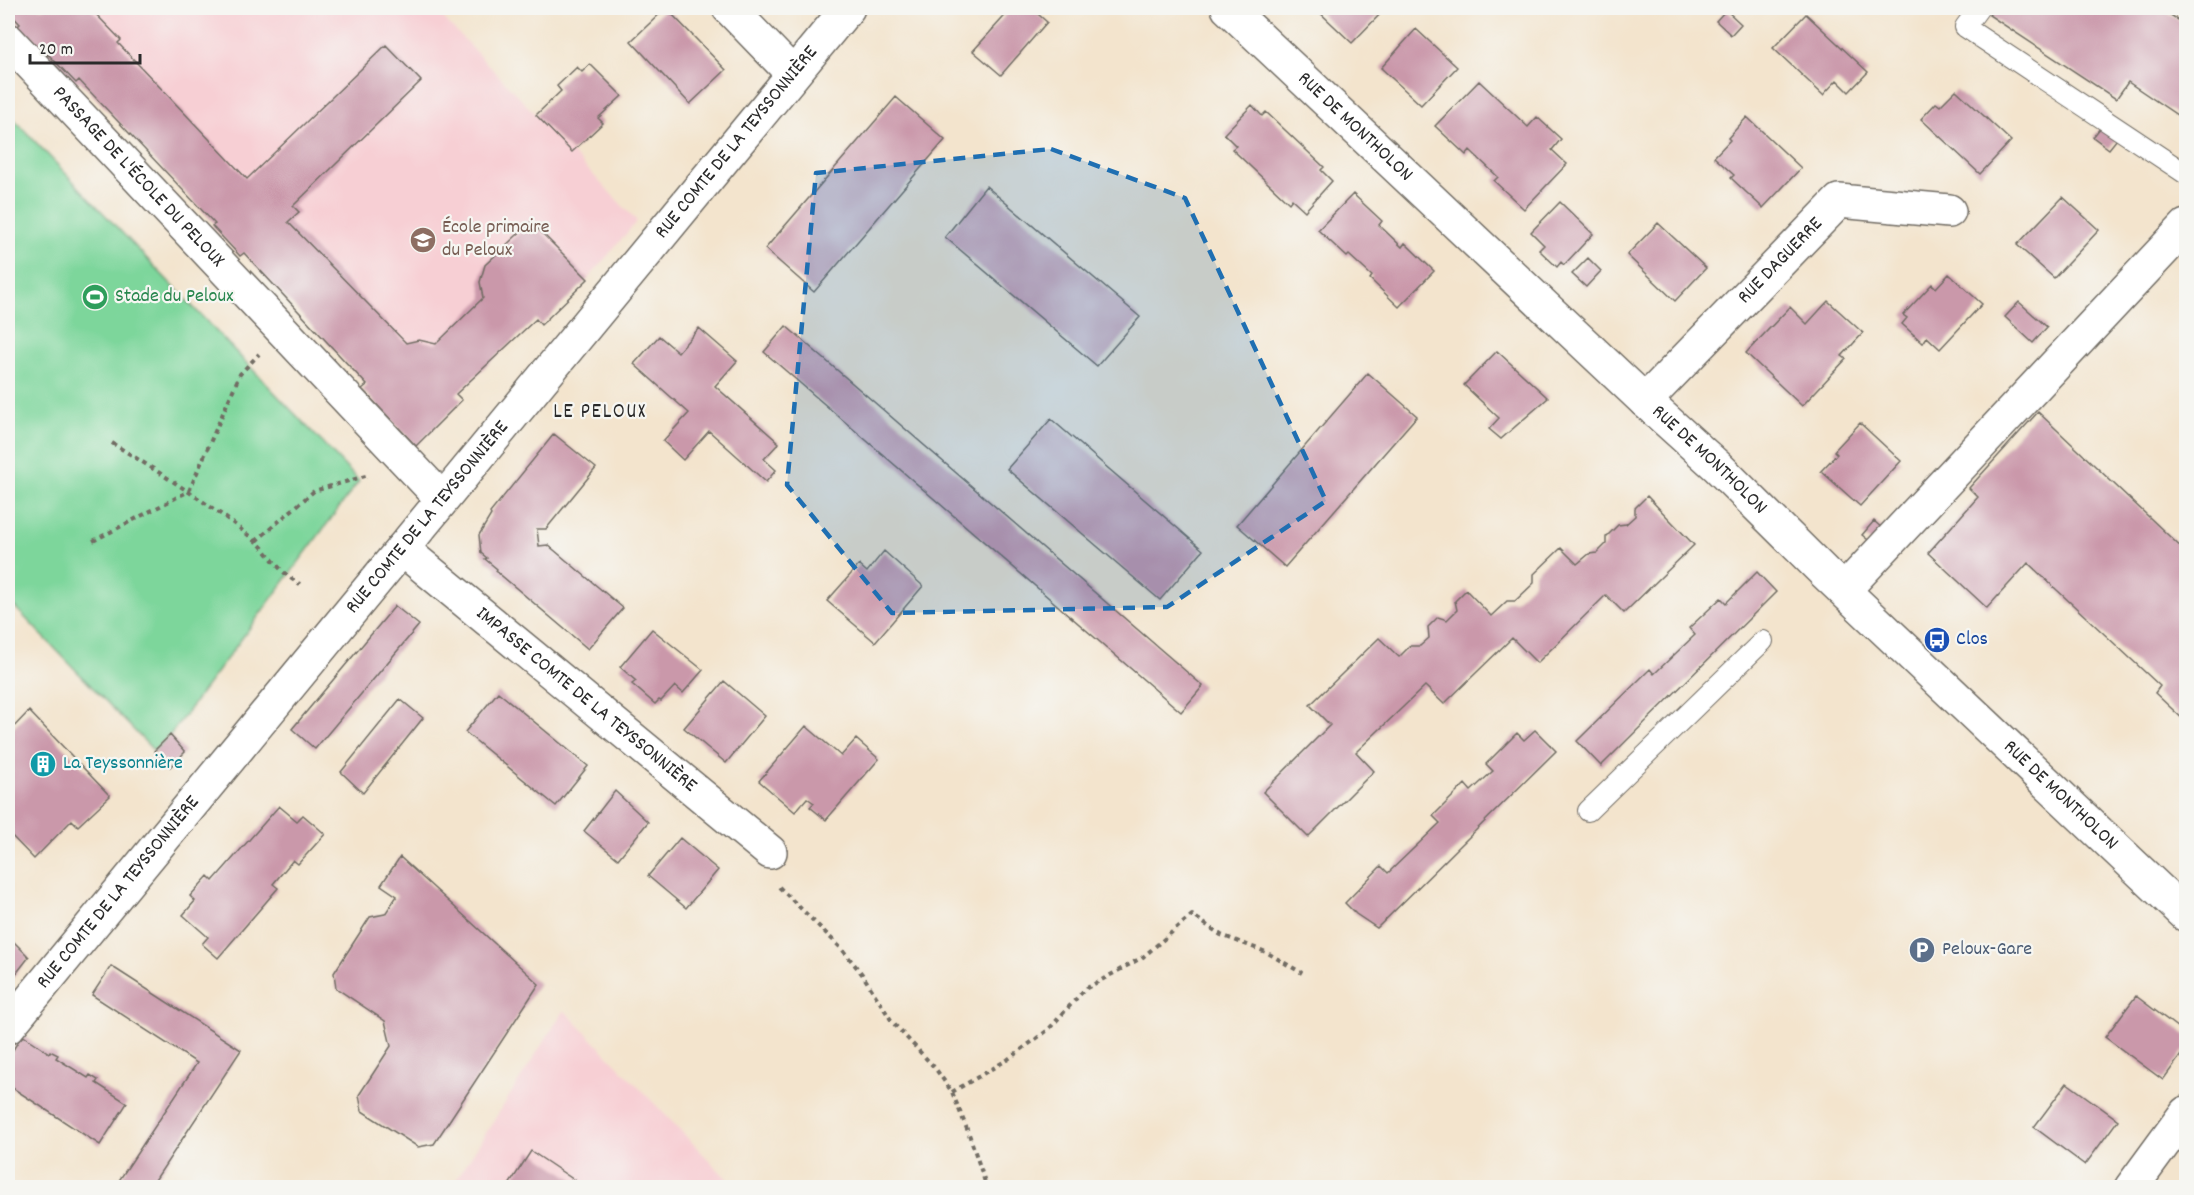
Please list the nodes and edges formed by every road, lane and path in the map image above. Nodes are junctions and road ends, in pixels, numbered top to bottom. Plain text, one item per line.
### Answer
1 (729, 8) edge
2 (848, 8) edge
3 (1228, 8) edge
4 (1978, 8) edge
5 (8, 40) edge
6 (793, 74) junction
7 (2187, 174) edge
8 (1950, 212) dead end
9 (2186, 224) edge
10 (282, 330) junction
11 (1645, 401) junction
12 (112, 443) dead end
13 (408, 463) junction
14 (189, 491) junction
15 (442, 499) junction
16 (93, 541) dead end
17 (256, 541) junction
18 (402, 549) junction
19 (300, 584) dead end
20 (1844, 590) junction
21 (1763, 641) dead end
22 (1587, 812) dead end
23 (763, 847) joint
24 (2182, 903) edge
25 (1302, 973) dead end
26 (8, 1027) edge
27 (952, 1092) junction
28 (2187, 1113) edge
29 (987, 1188) edge
30 (2131, 1188) edge

1 - 6 street
2 - 6 street, RUE COMTE DE LA TEYSSONNIÈRE
3 - 11 street, RUE DE MONTHOLON
4 - 7 lane
5 - 10 street, PASSAGE DE L'ÉCOLE DU PELOUX
6 - 15 street, RUE COMTE DE LA TEYSSONNIÈRE
8 - 11 street, RUE DAGUERRE
9 - 20 street
10 - 13 street, PASSAGE DE L'ÉCOLE DU PELOUX
10 - 14 path
11 - 20 street, RUE DE MONTHOLON
12 - 14 path
13 - 15 street, PASSAGE DE L'ÉCOLE DU PELOUX
13 - 17 path
14 - 16 path
14 - 17 path
15 - 18 street, RUE COMTE DE LA TEYSSONNIÈRE
17 - 19 path
18 - 23 street, IMPASSE COMTE DE LA TEYSSONNIÈRE
18 - 26 street, RUE COMTE DE LA TEYSSONNIÈRE
20 - 24 street, RUE DE MONTHOLON
21 - 22 lane
23 - 27 path
25 - 27 path
27 - 29 path
28 - 30 street

